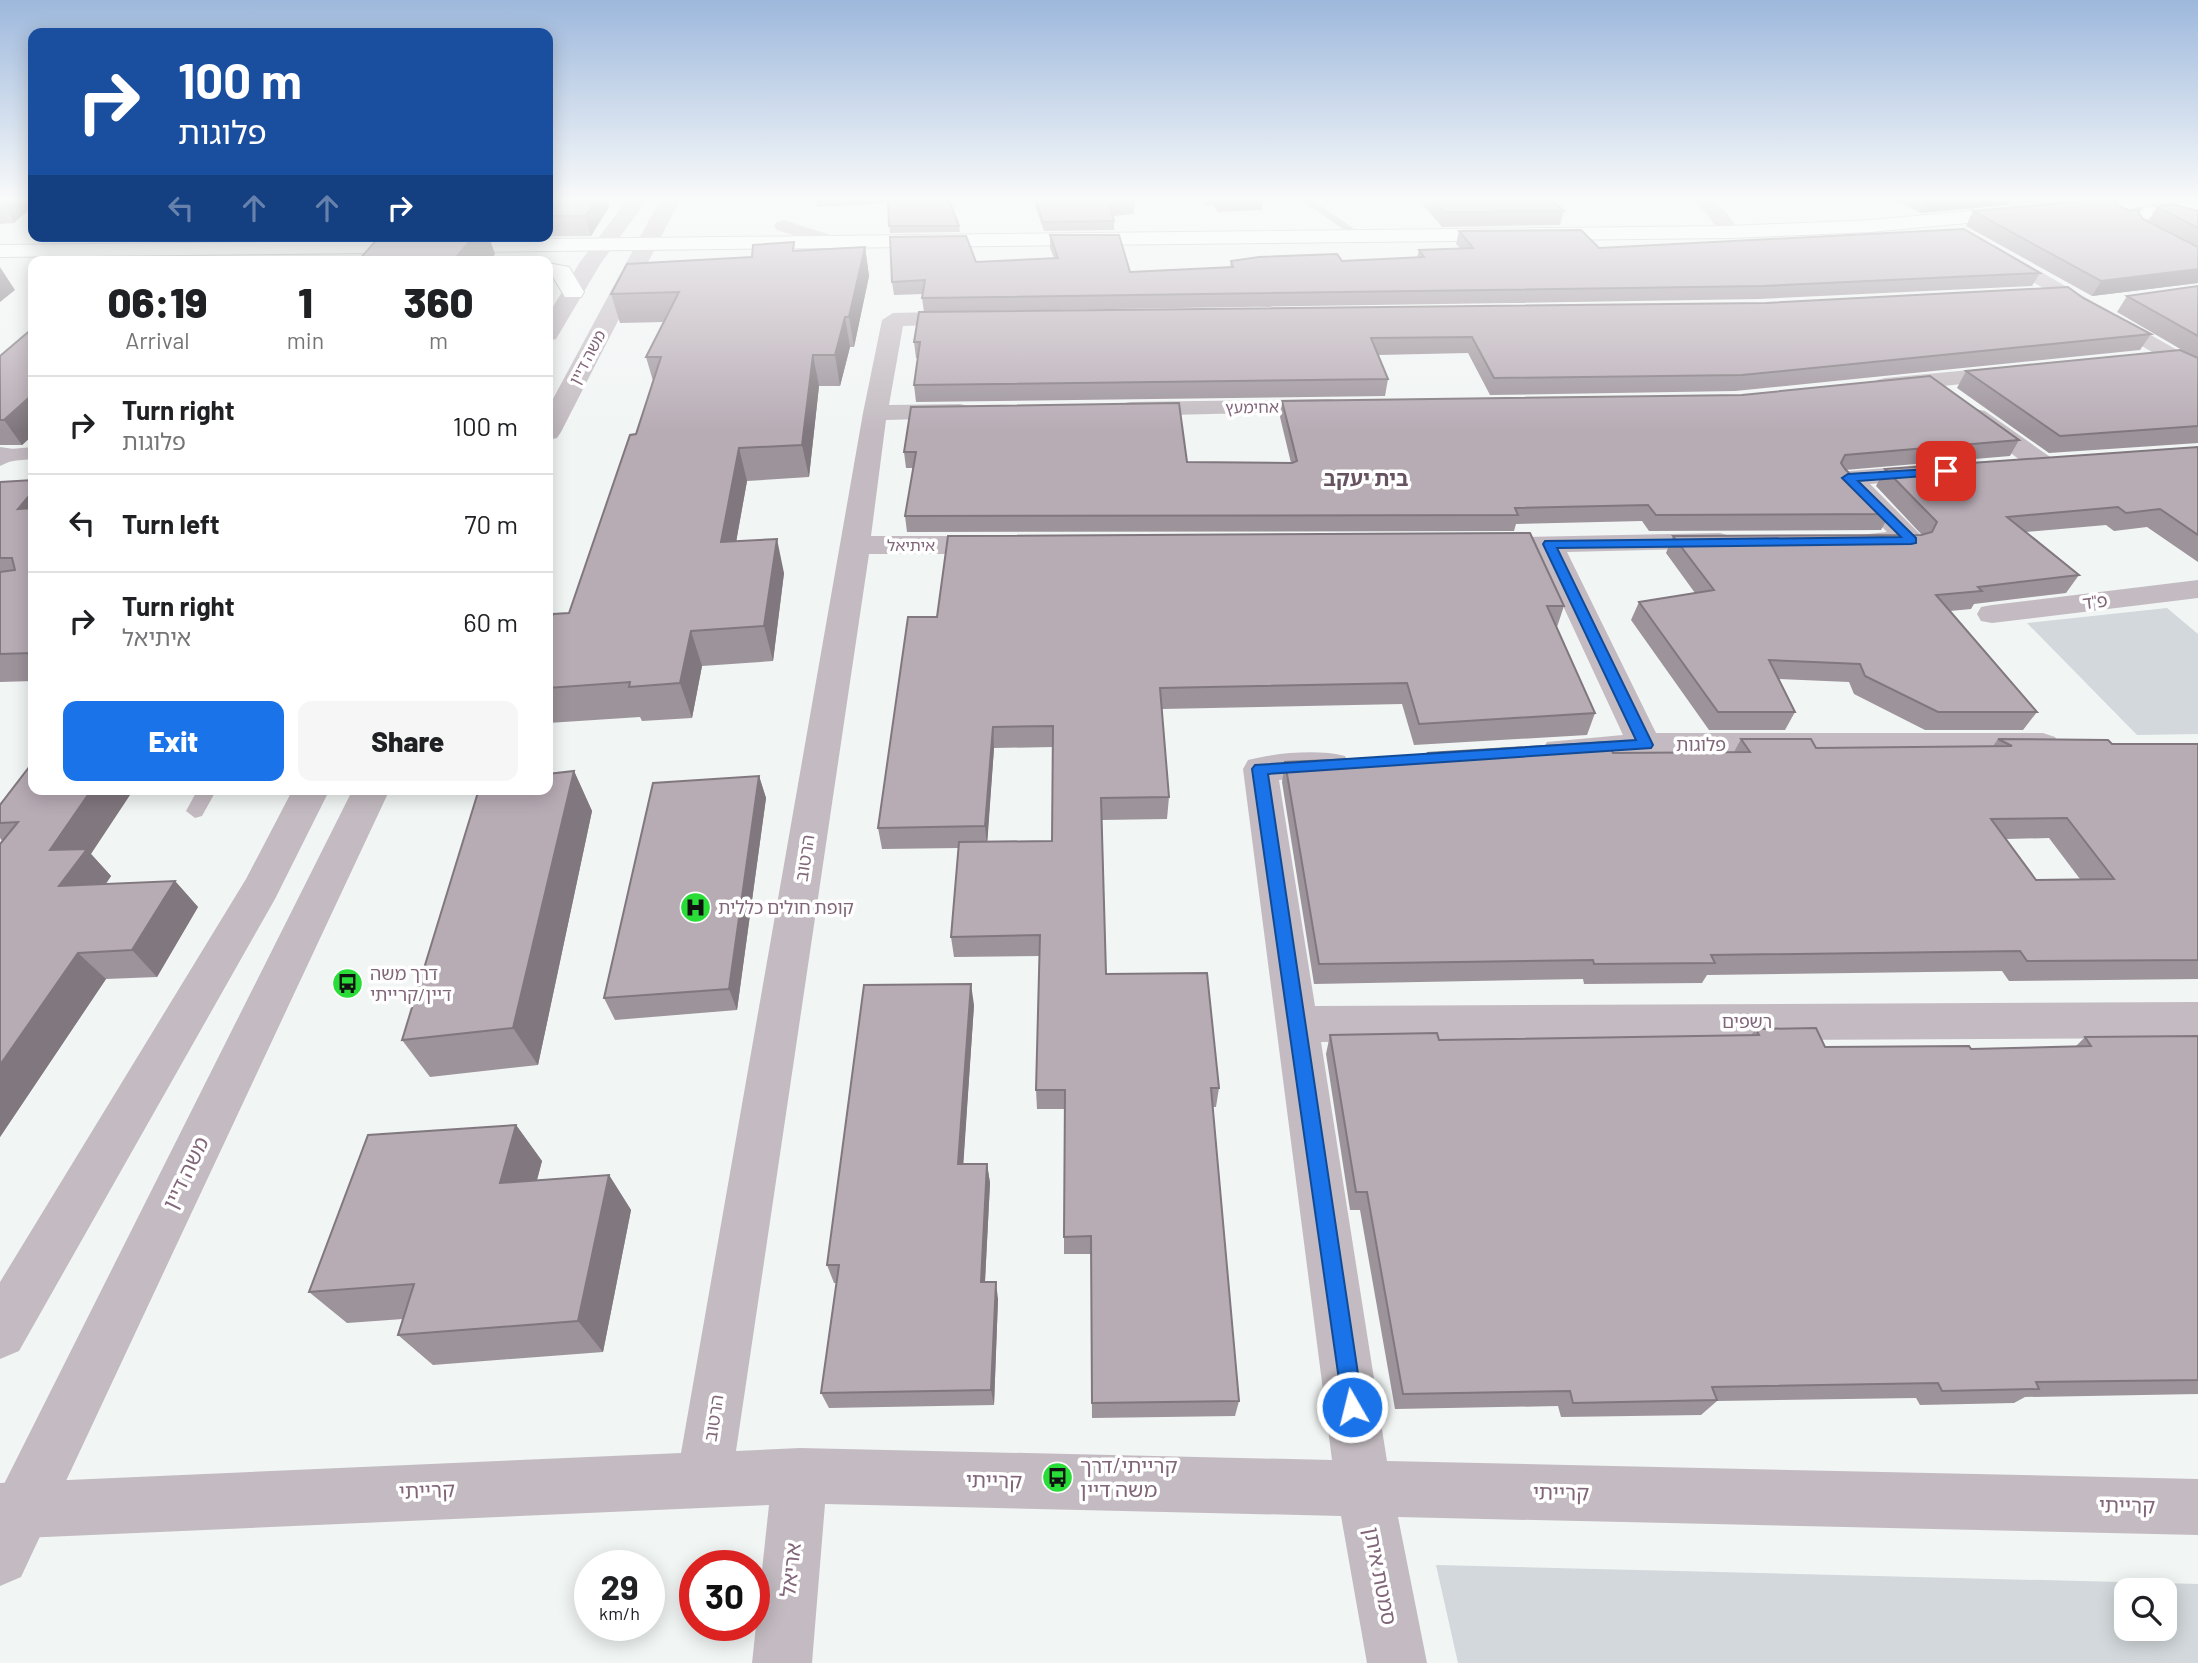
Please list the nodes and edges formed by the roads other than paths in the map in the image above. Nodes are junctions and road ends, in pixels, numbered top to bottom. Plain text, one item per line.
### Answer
1 (564, 278) edge
2 (582, 278) edge
3 (628, 278) edge
4 (2038, 278) edge
5 (573, 292) junction
6 (2064, 293) junction
7 (2023, 296) edge
8 (2122, 302) edge
9 (2083, 307) junction
10 (990, 318) edge
11 (553, 326) edge
12 (2173, 357) junction
13 (2132, 361) edge
14 (2036, 370) edge
15 (2198, 372) edge
16 (1927, 381) junction
17 (1858, 388) edge
18 (1360, 406) edge
19 (1111, 409) edge
20 (986, 411) edge
21 (875, 412) junction
22 (553, 422) edge
23 (28, 454) edge
24 (2, 457) edge
25 (2005, 467) edge
26 (1953, 471) edge
27 (1842, 541) edge
28 (1744, 542) edge
29 (1452, 544) edge
30 (1549, 544) junction
31 (856, 545) junction
32 (1023, 545) edge
33 (2184, 591) edge
34 (1992, 614) dead end
35 (2198, 617) edge
36 (1645, 745) junction
37 (2074, 745) edge
38 (1521, 752) edge
39 (1370, 762) edge
40 (204, 795) edge
41 (309, 795) edge
42 (369, 795) edge
43 (195, 811) dead end
44 (2198, 1020) edge
45 (1297, 1024) junction
46 (0, 1332) edge
47 (800, 1476) junction
48 (704, 1480) junction
49 (1364, 1489) junction
50 (2198, 1507) edge
51 (6, 1516) edge
52 (782, 1663) edge
53 (1397, 1663) edge

1 - 5 main road
2 - 5 street
3 - 22 street, משה דיין
4 - 6 street
5 - 11 street
6 - 7 street
6 - 9 street
8 - 9 street
9 - 12 street
10 - 21 street, הרטוב
12 - 13 street
12 - 15 street
14 - 16 street
16 - 17 street
16 - 25 street
18 - 19 street, אחימעץ
20 - 21 street
21 - 31 street, הרטוב
23 - 24 street
26 - 27 street
28 - 30 street
29 - 30 street
30 - 36 street
31 - 32 street, איתיאל
31 - 48 street, הרטוב
33 - 34 street, פ"ד
33 - 35 street
36 - 37 street, פלוגות
36 - 38 street, פלוגות
39 - 45 street
40 - 43 lane
41 - 46 street
42 - 51 street, משה דיין
44 - 45 street, רשפים
45 - 49 street
47 - 48 street, קרייתי
47 - 49 street, קרייתי
47 - 52 street, אריאל
48 - 51 street, קרייתי
49 - 50 street, קרייתי
49 - 53 street, סמטת איתן

